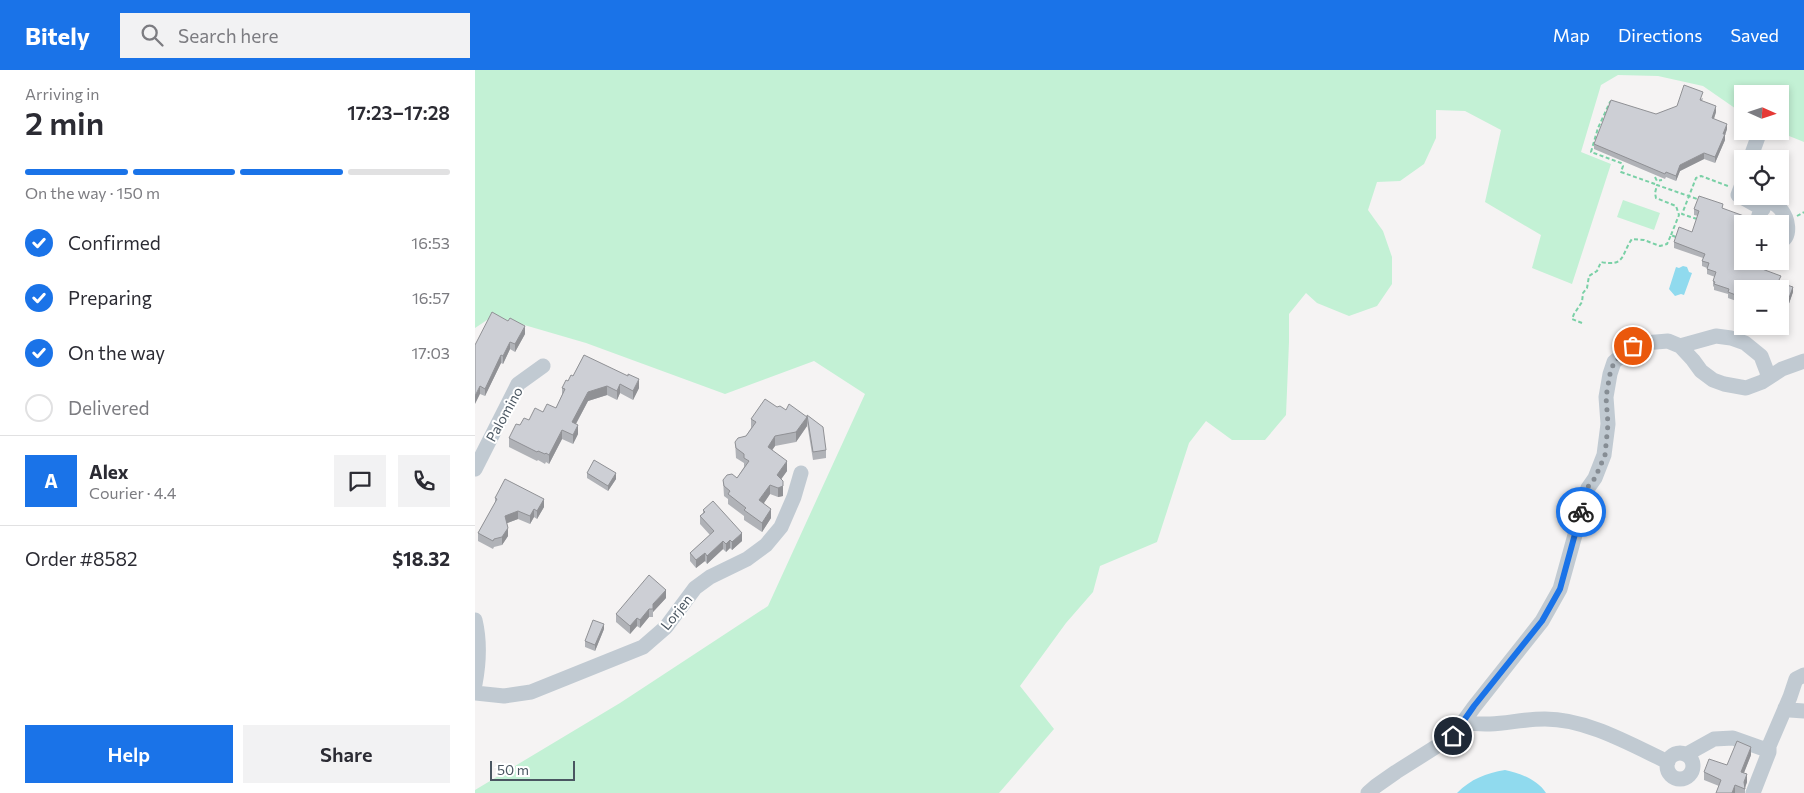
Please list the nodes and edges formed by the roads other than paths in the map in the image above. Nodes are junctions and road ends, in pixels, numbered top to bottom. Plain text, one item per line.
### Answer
1 (1755, 205) edge
2 (1763, 210) junction
3 (1799, 214) edge
4 (1759, 215) edge
5 (1789, 239) edge
6 (1680, 346) junction
7 (1804, 361) edge
8 (543, 366) dead end
9 (1769, 377) junction
10 (475, 469) edge
11 (801, 472) dead end
12 (475, 620) edge
13 (1804, 675) edge
14 (475, 684) edge
15 (475, 694) edge
16 (1785, 708) junction
17 (1804, 711) edge
18 (1464, 722) junction
19 (1769, 746) junction
20 (1687, 754) junction
21 (1668, 762) junction
22 (1680, 786) edge
23 (1368, 793) edge
24 (1753, 793) edge

1 - 2 street
2 - 3 street
2 - 4 street
3 - 5 street
6 - 9 street
6 - 9 street
6 - 18 street
7 - 9 street
8 - 10 street, Palomino
11 - 15 street, Lorjen
12 - 14 street
13 - 16 street
16 - 17 street
16 - 19 street
18 - 21 street
18 - 23 street
19 - 20 street
19 - 24 street
20 - 21 street
20 - 22 street
21 - 22 street

